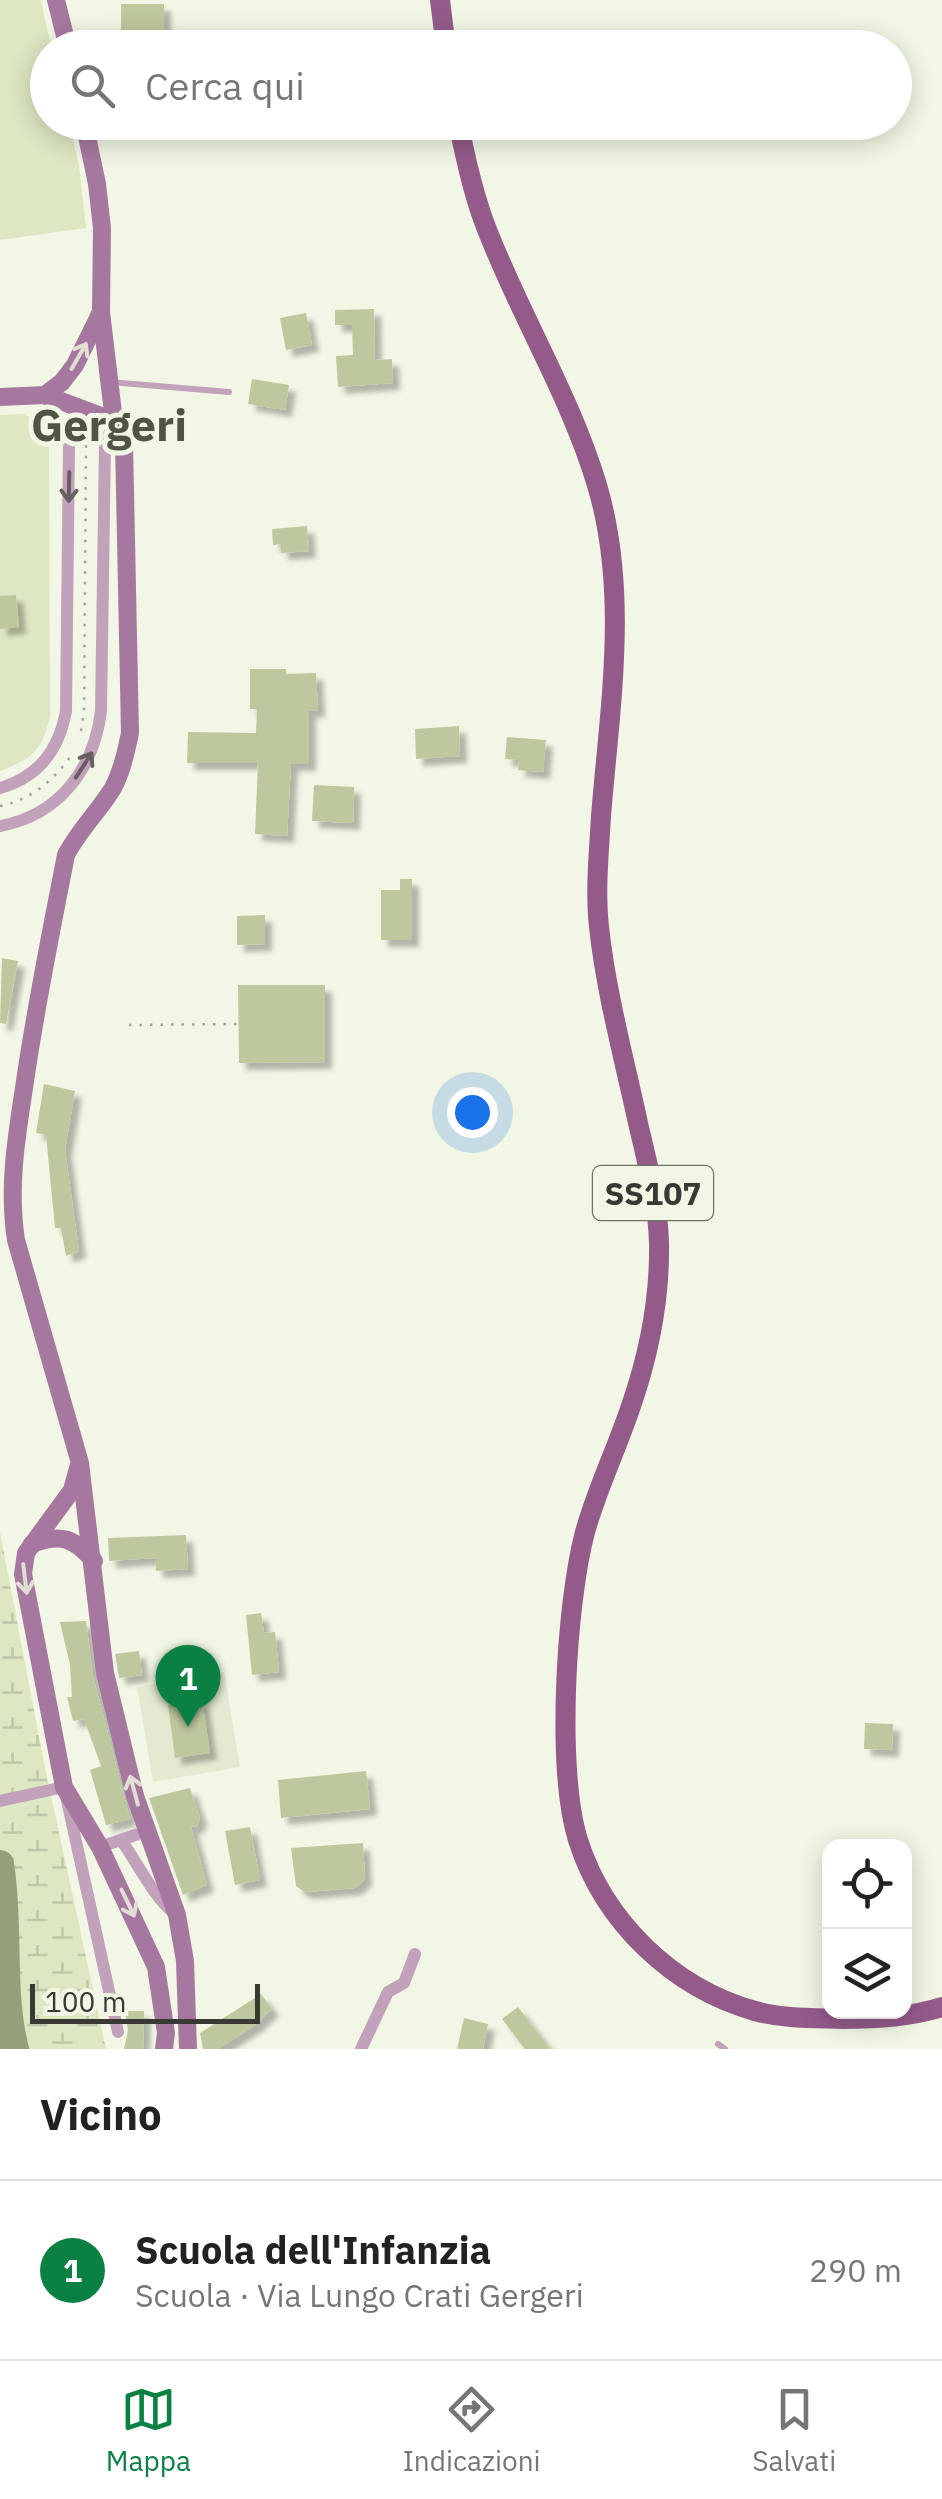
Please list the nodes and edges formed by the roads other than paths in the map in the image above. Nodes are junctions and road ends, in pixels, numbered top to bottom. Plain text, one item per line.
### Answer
1 (56, 0) edge
2 (440, 0) edge
3 (64, 30) edge
4 (444, 30) edge
5 (88, 140) edge
6 (462, 140) edge
7 (101, 312) junction
8 (109, 382) junction
9 (229, 392) dead end
10 (45, 395) junction
11 (0, 397) edge
12 (114, 421) junction
13 (2, 787) edge
14 (5, 825) edge
15 (0, 1221) edge
16 (16, 1240) junction
17 (80, 1463) junction
18 (32, 1544) junction
19 (94, 1561) junction
20 (64, 1787) junction
21 (0, 1801) edge
22 (147, 1832) junction
23 (122, 1840) junction
24 (100, 1848) junction
25 (176, 1915) junction
26 (414, 1954) dead end
27 (942, 2007) edge
28 (118, 2032) dead end
29 (164, 2049) edge
30 (188, 2049) edge
31 (361, 2049) edge

1 - 3 street
2 - 4 main road
5 - 7 street
6 - 27 main road, SS107
7 - 8 street
10 -> 7 street
8 - 9 lane
8 - 12 street
10 - 11 street
10 - 12 street
10 -> 13 street
14 -> 12 street
12 - 16 street
15 - 16 street
16 - 17 street
17 - 18 street
17 - 19 street
18 - 19 street
18 -> 20 street
22 -> 19 street
20 - 21 street
20 - 24 street
20 - 28 street
22 - 23 street
22 - 25 street
23 - 24 street
23 - 25 street
24 -> 29 street
25 - 30 street
26 - 31 street

